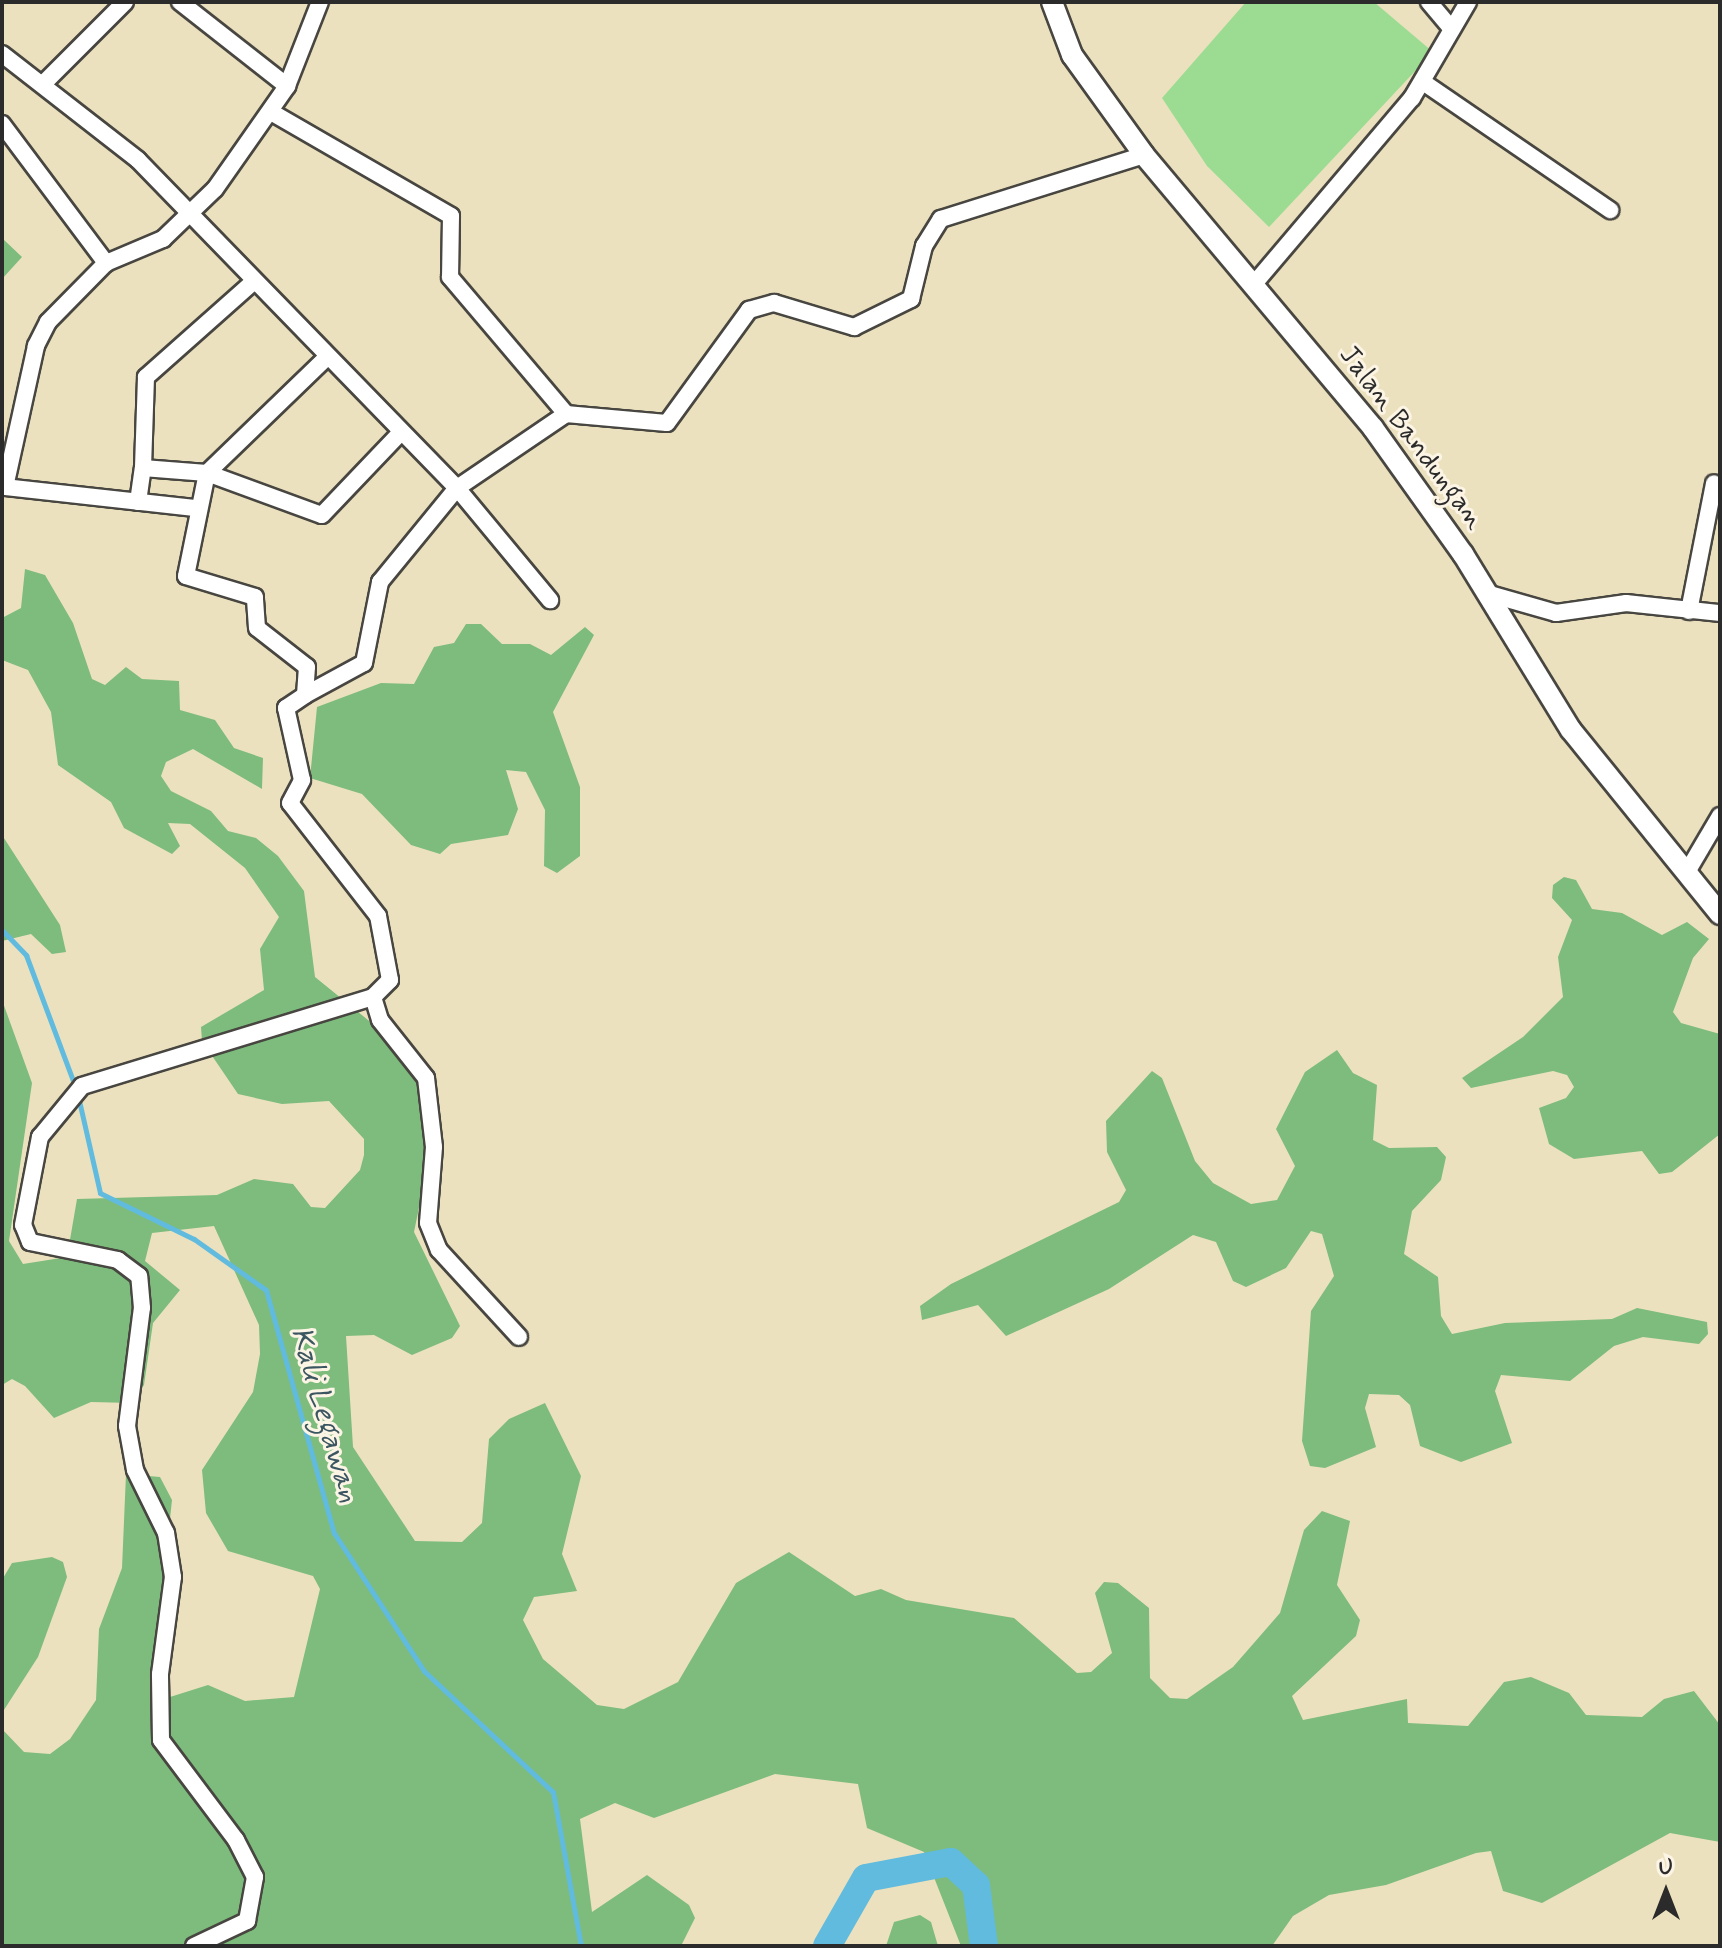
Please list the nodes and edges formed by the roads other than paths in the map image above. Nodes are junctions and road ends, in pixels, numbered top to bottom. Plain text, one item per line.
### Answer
1 (125, 2) edge
2 (180, 2) edge
3 (320, 2) edge
4 (1052, 2) edge
5 (1429, 2) edge
6 (1468, 2) edge
7 (1452, 29) junction
8 (4, 58) edge
9 (1423, 82) junction
10 (43, 84) junction
11 (287, 86) junction
12 (271, 112) junction
13 (2, 124) edge
14 (1144, 155) junction
15 (1610, 210) dead end
16 (189, 216) junction
17 (106, 263) junction
18 (252, 283) junction
19 (1254, 284) junction
20 (325, 359) junction
21 (566, 414) junction
22 (400, 433) junction
23 (143, 468) junction
24 (207, 473) junction
25 (1714, 483) dead end
26 (457, 488) junction
27 (138, 502) junction
28 (196, 508) junction
29 (1486, 593) junction
30 (550, 600) dead end
31 (1689, 611) junction
32 (1720, 613) edge
33 (305, 695) junction
34 (1720, 816) edge
35 (1687, 872) junction
36 (1720, 914) edge
37 (373, 997) junction
38 (519, 1337) dead end
39 (194, 1946) edge

1 - 10 street
2 - 11 street
3 - 11 street
4 - 14 main road, Jalan Bandungan
5 - 7 street
6 - 7 street
7 - 9 street
8 - 10 street
9 - 15 street
9 - 19 street
10 - 16 street
11 - 12 street
12 - 16 street
12 - 21 street
13 - 17 street
14 - 19 main road, Jalan Bandungan
14 - 21 street
16 - 17 street
16 - 18 street
17 - 27 street
18 - 20 street
18 - 23 street
19 - 29 main road, Jalan Bandungan
20 - 22 street
20 - 24 street
21 - 26 street
22 - 24 street
22 - 26 street
23 - 24 street
23 - 27 street
24 - 28 street
25 - 31 street
26 - 30 street
26 - 33 street
27 - 28 street
28 - 33 street
29 - 31 street
29 - 35 main road, Jalan Bandungan
31 - 32 street
33 - 37 street
34 - 35 street
35 - 36 main road, Jalan Bandungan
37 - 38 street
37 - 39 street

